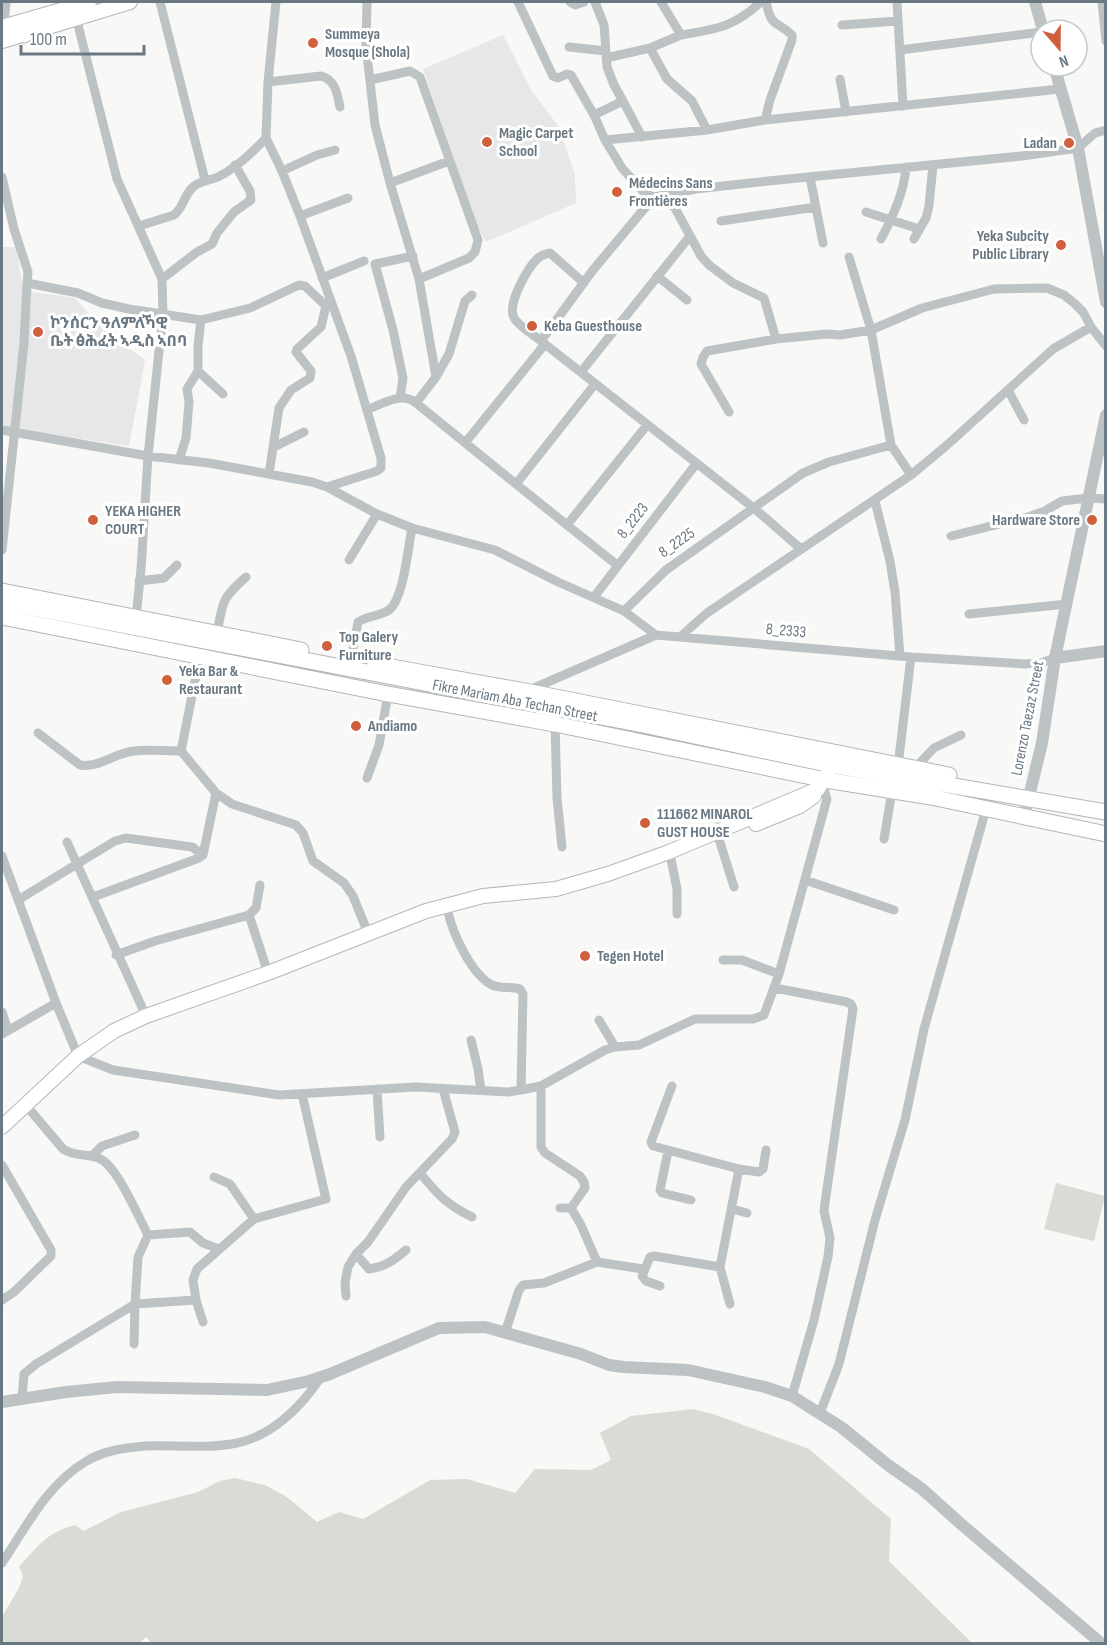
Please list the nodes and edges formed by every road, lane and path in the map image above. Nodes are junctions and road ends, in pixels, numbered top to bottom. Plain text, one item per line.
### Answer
1 (6, 2) edge
2 (89, 2) edge
3 (130, 2) edge
4 (160, 2) edge
5 (276, 2) edge
6 (367, 2) edge
7 (518, 2) edge
8 (570, 2) edge
9 (584, 2) edge
10 (595, 2) edge
11 (661, 2) edge
12 (763, 2) edge
13 (897, 2) edge
14 (1035, 2) edge
15 (1102, 2) edge
16 (74, 8) edge
17 (1039, 18) edge
18 (898, 21) junction
19 (842, 25) dead end
20 (3, 27) edge
21 (22, 28) junction
22 (1029, 33) edge
23 (681, 35) junction
24 (2, 41) edge
25 (1106, 42) edge
26 (568, 47) dead end
27 (650, 48) junction
28 (900, 50) junction
29 (606, 55) junction
30 (840, 78) dead end
31 (1057, 78) edge
32 (370, 80) junction
33 (268, 82) junction
34 (1060, 89) junction
35 (623, 101) junction
36 (903, 106) junction
37 (340, 107) dead end
38 (846, 112) junction
39 (594, 115) junction
40 (765, 120) junction
41 (707, 130) junction
42 (1106, 130) edge
43 (642, 137) junction
44 (266, 138) junction
45 (605, 140) junction
46 (1078, 147) junction
47 (335, 150) dead end
48 (449, 161) junction
49 (235, 165) junction
50 (933, 165) junction
51 (906, 167) junction
52 (282, 171) junction
53 (2, 177) edge
54 (810, 177) junction
55 (205, 180) junction
56 (390, 183) junction
57 (654, 197) junction
58 (348, 198) dead end
59 (816, 207) junction
60 (866, 212) dead end
61 (300, 216) junction
62 (721, 221) dead end
63 (890, 221) junction
64 (139, 226) junction
65 (919, 229) junction
66 (690, 236) junction
67 (881, 239) dead end
68 (914, 239) dead end
69 (823, 243) dead end
70 (414, 256) junction
71 (849, 257) dead end
72 (364, 261) dead end
73 (657, 276) junction
74 (322, 278) junction
75 (162, 279) junction
76 (419, 279) junction
77 (27, 283) junction
78 (584, 283) junction
79 (1105, 293) edge
80 (472, 295) dead end
81 (687, 300) dead end
82 (329, 305) junction
83 (163, 313) junction
84 (201, 320) junction
85 (1091, 327) junction
86 (871, 330) junction
87 (776, 339) junction
88 (543, 343) junction
89 (1106, 346) edge
90 (198, 371) junction
91 (581, 372) junction
92 (436, 376) junction
93 (595, 384) junction
94 (1008, 390) junction
95 (223, 394) dead end
96 (400, 398) junction
97 (416, 403) junction
98 (368, 410) junction
99 (729, 412) dead end
100 (1106, 415) edge
101 (1024, 420) dead end
102 (647, 425) junction
103 (2, 430) edge
104 (304, 432) dead end
105 (13, 433) junction
106 (465, 443) junction
107 (891, 445) junction
108 (274, 447) junction
109 (148, 456) junction
110 (179, 460) junction
111 (696, 464) junction
112 (269, 474) junction
113 (911, 475) junction
114 (516, 484) junction
115 (327, 487) junction
116 (1088, 498) junction
117 (1106, 499) edge
118 (875, 501) junction
119 (755, 509) junction
120 (377, 514) junction
121 (567, 525) junction
122 (412, 528) junction
123 (951, 536) dead end
124 (801, 549) junction
125 (2, 550) edge
126 (349, 560) dead end
127 (177, 565) dead end
128 (617, 565) junction
129 (246, 577) dead end
130 (139, 581) junction
131 (2, 591) edge
132 (594, 597) junction
133 (2, 602) edge
134 (1067, 604) junction
135 (624, 611) junction
136 (969, 614) dead end
137 (2, 617) edge
138 (131, 629) junction
139 (217, 633) junction
140 (656, 634) junction
141 (681, 636) junction
142 (1106, 651) edge
143 (200, 656) junction
144 (900, 656) junction
145 (911, 657) junction
146 (1055, 658) junction
147 (351, 660) junction
148 (525, 691) junction
149 (388, 694) junction
150 (555, 724) junction
151 (38, 733) dead end
152 (961, 735) dead end
153 (181, 751) junction
154 (831, 765) junction
155 (898, 765) junction
156 (915, 768) junction
157 (367, 778) dead end
158 (824, 782) junction
159 (892, 791) junction
160 (216, 793) junction
161 (1005, 795) junction
162 (808, 796) junction
163 (1028, 798) junction
164 (986, 809) junction
165 (1106, 812) edge
166 (1024, 818) junction
167 (1106, 834) edge
168 (719, 839) junction
169 (884, 839) dead end
170 (67, 842) dead end
171 (562, 847) dead end
172 (203, 855) junction
173 (2, 856) edge
174 (671, 859) junction
175 (77, 864) junction
176 (805, 880) junction
177 (260, 885) dead end
178 (582, 887) junction
179 (734, 887) dead end
180 (93, 897) junction
181 (18, 900) junction
182 (894, 910) dead end
183 (448, 912) junction
184 (677, 914) dead end
185 (249, 915) junction
186 (368, 933) junction
187 (116, 955) junction
188 (312, 959) junction
189 (723, 960) dead end
190 (268, 973) junction
191 (779, 974) junction
192 (775, 988) junction
193 (56, 1004) junction
194 (2, 1012) edge
195 (146, 1016) junction
196 (599, 1020) dead end
197 (5, 1032) edge
198 (471, 1040) dead end
199 (615, 1047) junction
200 (81, 1058) junction
201 (541, 1086) junction
202 (672, 1086) dead end
203 (377, 1089) junction
204 (443, 1089) junction
205 (481, 1090) junction
206 (521, 1090) junction
207 (302, 1095) junction
208 (30, 1110) junction
209 (2, 1127) edge
210 (135, 1135) dead end
211 (2, 1137) edge
212 (380, 1137) dead end
213 (766, 1150) dead end
214 (668, 1152) junction
215 (93, 1155) junction
216 (2, 1165) edge
217 (739, 1169) junction
218 (420, 1173) junction
219 (214, 1177) dead end
220 (691, 1200) dead end
221 (560, 1208) dead end
222 (571, 1208) junction
223 (732, 1209) junction
224 (747, 1213) dead end
225 (472, 1217) dead end
226 (254, 1219) junction
227 (148, 1235) junction
228 (219, 1249) junction
229 (406, 1250) dead end
230 (356, 1254) junction
231 (597, 1262) junction
232 (720, 1267) junction
233 (644, 1269) junction
234 (660, 1286) dead end
235 (346, 1296) dead end
236 (2, 1300) edge
237 (196, 1300) junction
238 (135, 1304) junction
239 (730, 1304) dead end
240 (203, 1322) dead end
241 (505, 1332) junction
242 (134, 1344) dead end
243 (321, 1377) junction
244 (792, 1396) junction
245 (22, 1398) junction
246 (2, 1402) edge
247 (820, 1413) junction
248 (2, 1563) edge
249 (1102, 1644) edge

1 - 20 street
2 - 16 main road
3 - 16 main road
4 - 55 street
5 - 33 street
6 - 32 street
7 - 39 street
8 - 9 street
10 - 29 street
11 - 23 street
12 - 23 street
12 - 40 street
13 - 18 street
14 - 17 street
15 - 25 street
16 - 21 main road
16 - 64 street
18 - 19 street
18 - 28 street
20 - 21 main road
21 - 24 main road
22 - 28 street
23 - 27 street
26 - 29 street
27 - 29 street
27 - 41 street
28 - 36 street
29 - 35 street
30 - 38 street
31 - 34 street
32 - 48 street
32 - 56 street
33 - 37 street
33 - 44 street
34 - 36 street
34 - 46 street
35 - 39 street
35 - 43 street
36 - 38 street
38 - 40 street
39 - 45 street
40 - 41 street
41 - 43 street
42 - 46 street
43 - 45 street
44 - 49 street
44 - 52 street
45 - 57 street
46 - 50 street
46 - 79 street
47 - 52 street
48 - 56 street
48 - 76 street
49 - 55 street
49 - 75 street
50 - 51 street
50 - 65 street
51 - 54 street
51 - 63 street
52 - 61 street
53 - 77 street
54 - 57 street
54 - 59 street
55 - 64 street
56 - 70 street
57 - 66 street
57 - 78 street
58 - 61 street
59 - 62 street
59 - 69 street
60 - 63 street
61 - 74 street
63 - 65 street
63 - 67 street
64 - 75 street
65 - 68 street
66 - 73 street
66 - 87 street
70 - 76 street
70 - 96 street
71 - 86 street
72 - 74 street
73 - 81 street
73 - 91 street
74 - 82 street
75 - 83 street
76 - 92 street
77 - 83 street
77 - 105 street
78 - 88 street
78 - 88 street
80 - 92 street
82 - 84 street
82 - 98 street
82 - 108 street
83 - 84 street
83 - 109 street
84 - 90 street
85 - 86 street
85 - 89 street
85 - 94 street
86 - 87 street
86 - 107 street
87 - 99 street
88 - 91 street
88 - 106 street
90 - 95 street
90 - 110 street
91 - 93 street
92 - 97 street
93 - 102 street
93 - 114 street
94 - 101 street
94 - 113 street
96 - 97 street
96 - 98 street
97 - 106 street
98 - 115 street
100 - 116 street
102 - 111 street
102 - 121 street
103 - 105 street
104 - 108 street
105 - 109 street
105 - 125 street
106 - 114 street
107 - 113 street
107 - 119 street, 8_2225
108 - 112 street
109 - 110 street
109 - 130 street
110 - 112 street
111 - 119 street
111 - 128 street, 8_2223
112 - 115 street
113 - 118 street
114 - 121 street
115 - 120 street
116 - 117 street
116 - 123 street
116 - 134 street
118 - 124 street
118 - 144 street
119 - 124 street
119 - 135 street, 8_2225
120 - 122 street
120 - 126 street
121 - 128 street
122 - 132 street
122 - 147 street
124 - 141 street
127 - 130 street
128 - 132 street, 8_2223
129 - 139 street
130 - 138 street
131 - 138 main road
132 - 135 street
133 - 138 main road, Fikre Mariam Aba Techan Street
134 - 136 street
134 - 146 street
135 - 140 street
137 - 138 main road, Fikre Mariam Aba Techan Street
138 - 139 main road
138 - 143 main road, Fikre Mariam Aba Techan Street
138 - 154 main road, Fikre Mariam Aba Techan Street
139 - 147 main road
140 - 141 street, 8_2333
140 - 148 street, 8_2333
141 - 144 street, 8_2333
142 - 146 street, Lorenzo Taezaz Street
143 - 149 main road, Fikre Mariam Aba Techan Street
143 - 153 street
144 - 145 street, 8_2333
145 - 146 street, 8_2333
145 - 155 street
146 - 163 street, Lorenzo Taezaz Street
147 - 148 main road
148 - 155 main road
149 - 150 main road, Fikre Mariam Aba Techan Street
149 - 157 street
150 - 158 main road, Fikre Mariam Aba Techan Street
150 - 171 street
151 - 153 street
152 - 156 street
153 - 160 street
154 - 158 main road
154 - 161 main road, Fikre Mariam Aba Techan Street
155 - 156 main road
156 - 161 main road
158 - 159 main road, Fikre Mariam Aba Techan Street
158 - 162 main road
158 - 176 street
159 - 164 main road, Fikre Mariam Aba Techan Street
159 - 169 street
160 - 172 street
160 - 186 street
161 - 163 main road, Fikre Mariam Aba Techan Street
162 - 168 main road
162 - 178 main road
163 - 165 main road, Fikre Mariam Aba Techan Street
163 - 166 street, Lorenzo Taezaz Street
164 - 166 main road, Fikre Mariam Aba Techan Street
164 - 247 street
166 - 167 main road, Fikre Mariam Aba Techan Street
168 - 174 main road
168 - 179 street
170 - 175 street
172 - 175 street
172 - 180 street
173 - 181 street
174 - 178 main road
174 - 184 street
175 - 180 street
175 - 181 street
176 - 182 street
176 - 191 street
177 - 185 street
178 - 183 main road
178 - 186 main road
180 - 187 street
181 - 193 street
183 - 188 main road
183 - 206 street
185 - 187 street
185 - 190 street
186 - 188 main road
187 - 195 street
188 - 190 main road
188 - 200 main road
189 - 191 street
190 - 195 main road
191 - 192 street
192 - 199 street
192 - 244 street
193 - 197 street
193 - 200 street
194 - 197 street
195 - 200 main road
196 - 199 street
198 - 205 street
199 - 201 street
200 - 207 street
200 - 208 main road
200 - 209 main road
201 - 206 street
201 - 222 street
202 - 214 street
203 - 204 street
203 - 207 street
203 - 212 street
204 - 205 street
204 - 218 street
205 - 206 street
207 - 226 street
208 - 211 main road
208 - 215 street
210 - 215 street
213 - 217 street
214 - 217 street
214 - 220 street
215 - 227 street
216 - 236 street
217 - 223 street
218 - 225 street
218 - 230 street
219 - 226 street
221 - 222 street
222 - 231 street
223 - 224 street
223 - 232 street
226 - 228 street
227 - 228 street
227 - 238 street
228 - 237 street
229 - 230 street
230 - 235 street
231 - 233 street
231 - 241 street
232 - 233 street
232 - 239 street
233 - 234 street
237 - 238 street
237 - 240 street
238 - 242 street
238 - 245 street
241 - 243 street
241 - 244 street
243 - 245 street
243 - 248 street
244 - 247 street
245 - 246 street
247 - 249 street

